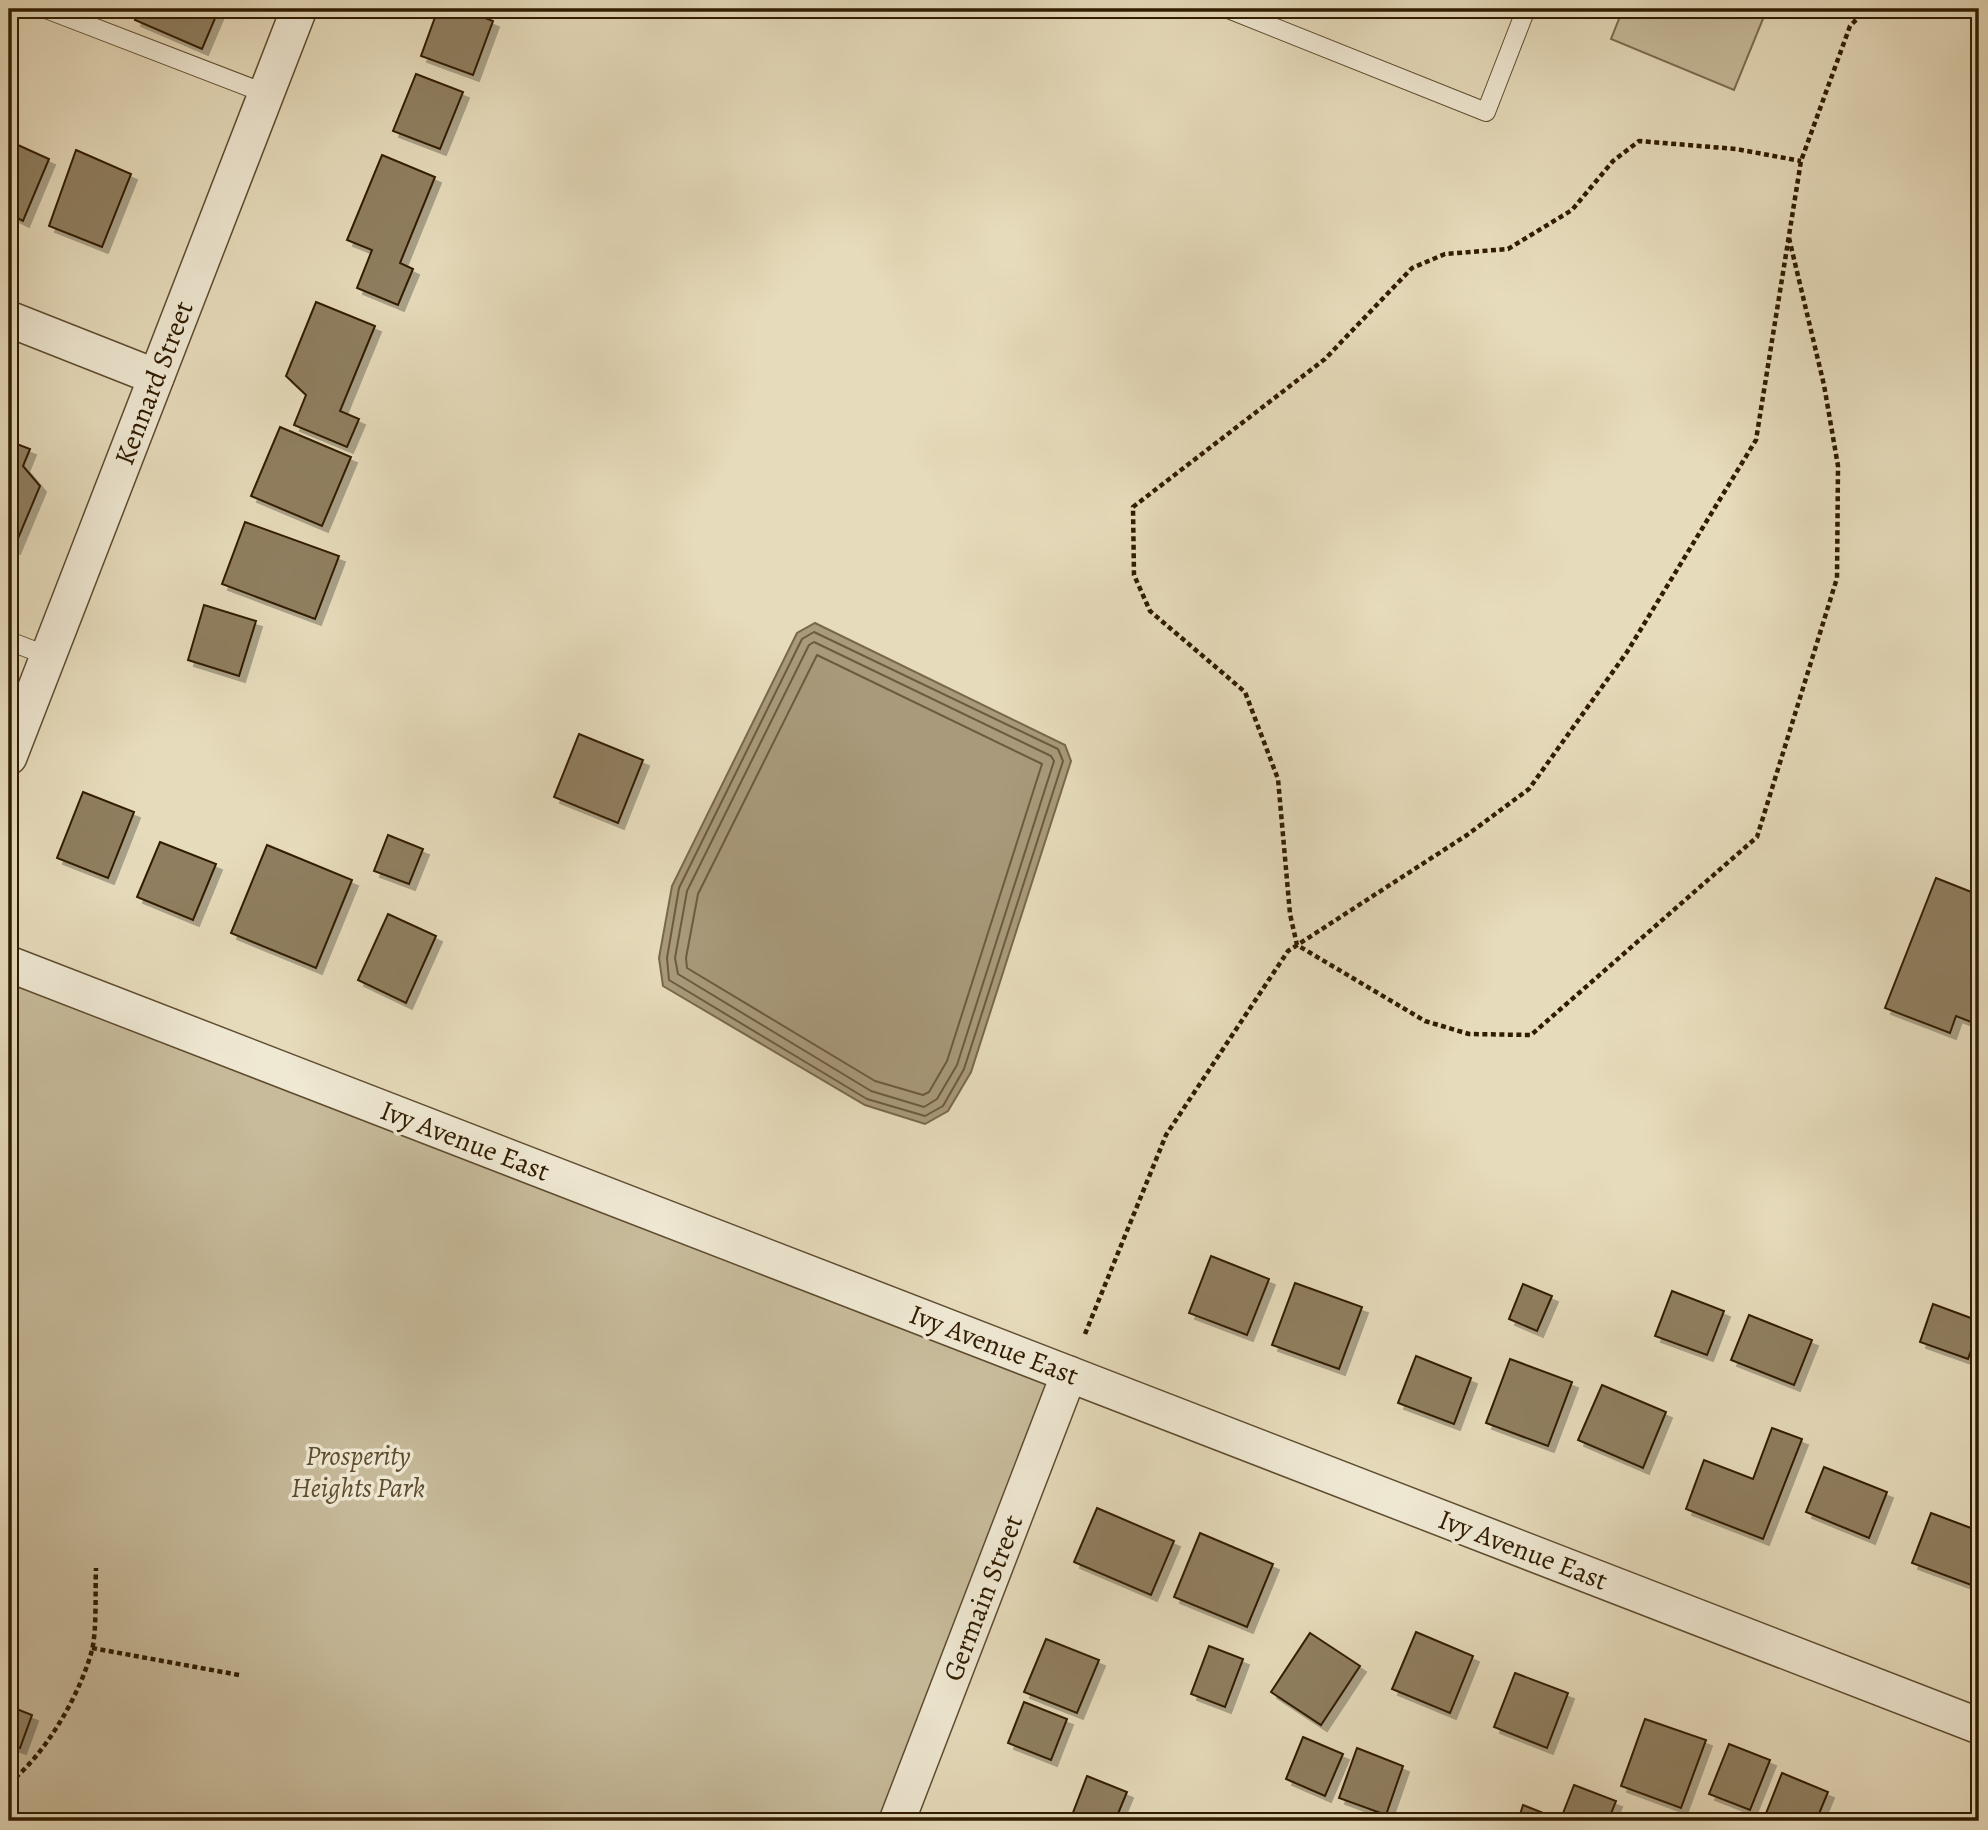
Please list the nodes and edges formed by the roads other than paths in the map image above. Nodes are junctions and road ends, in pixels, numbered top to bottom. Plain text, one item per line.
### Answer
1 (46, 9) edge
2 (299, 9) edge
3 (1228, 9) edge
4 (1526, 9) edge
5 (267, 94) junction
6 (9, 319) edge
7 (156, 377) junction
8 (9, 641) edge
9 (48, 656) junction
10 (9, 757) edge
11 (9, 964) edge
12 (1069, 1374) junction
13 (1979, 1726) edge
14 (897, 1821) edge

1 - 5 lane
2 - 5 street, Kennard Street
3 - 4 lane
5 - 7 street, Kennard Street
6 - 7 street
7 - 9 street, Kennard Street
8 - 9 lane
9 - 10 street, Kennard Street
11 - 12 street, Ivy Avenue East
12 - 13 street, Ivy Avenue East
12 - 14 street, Germain Street

